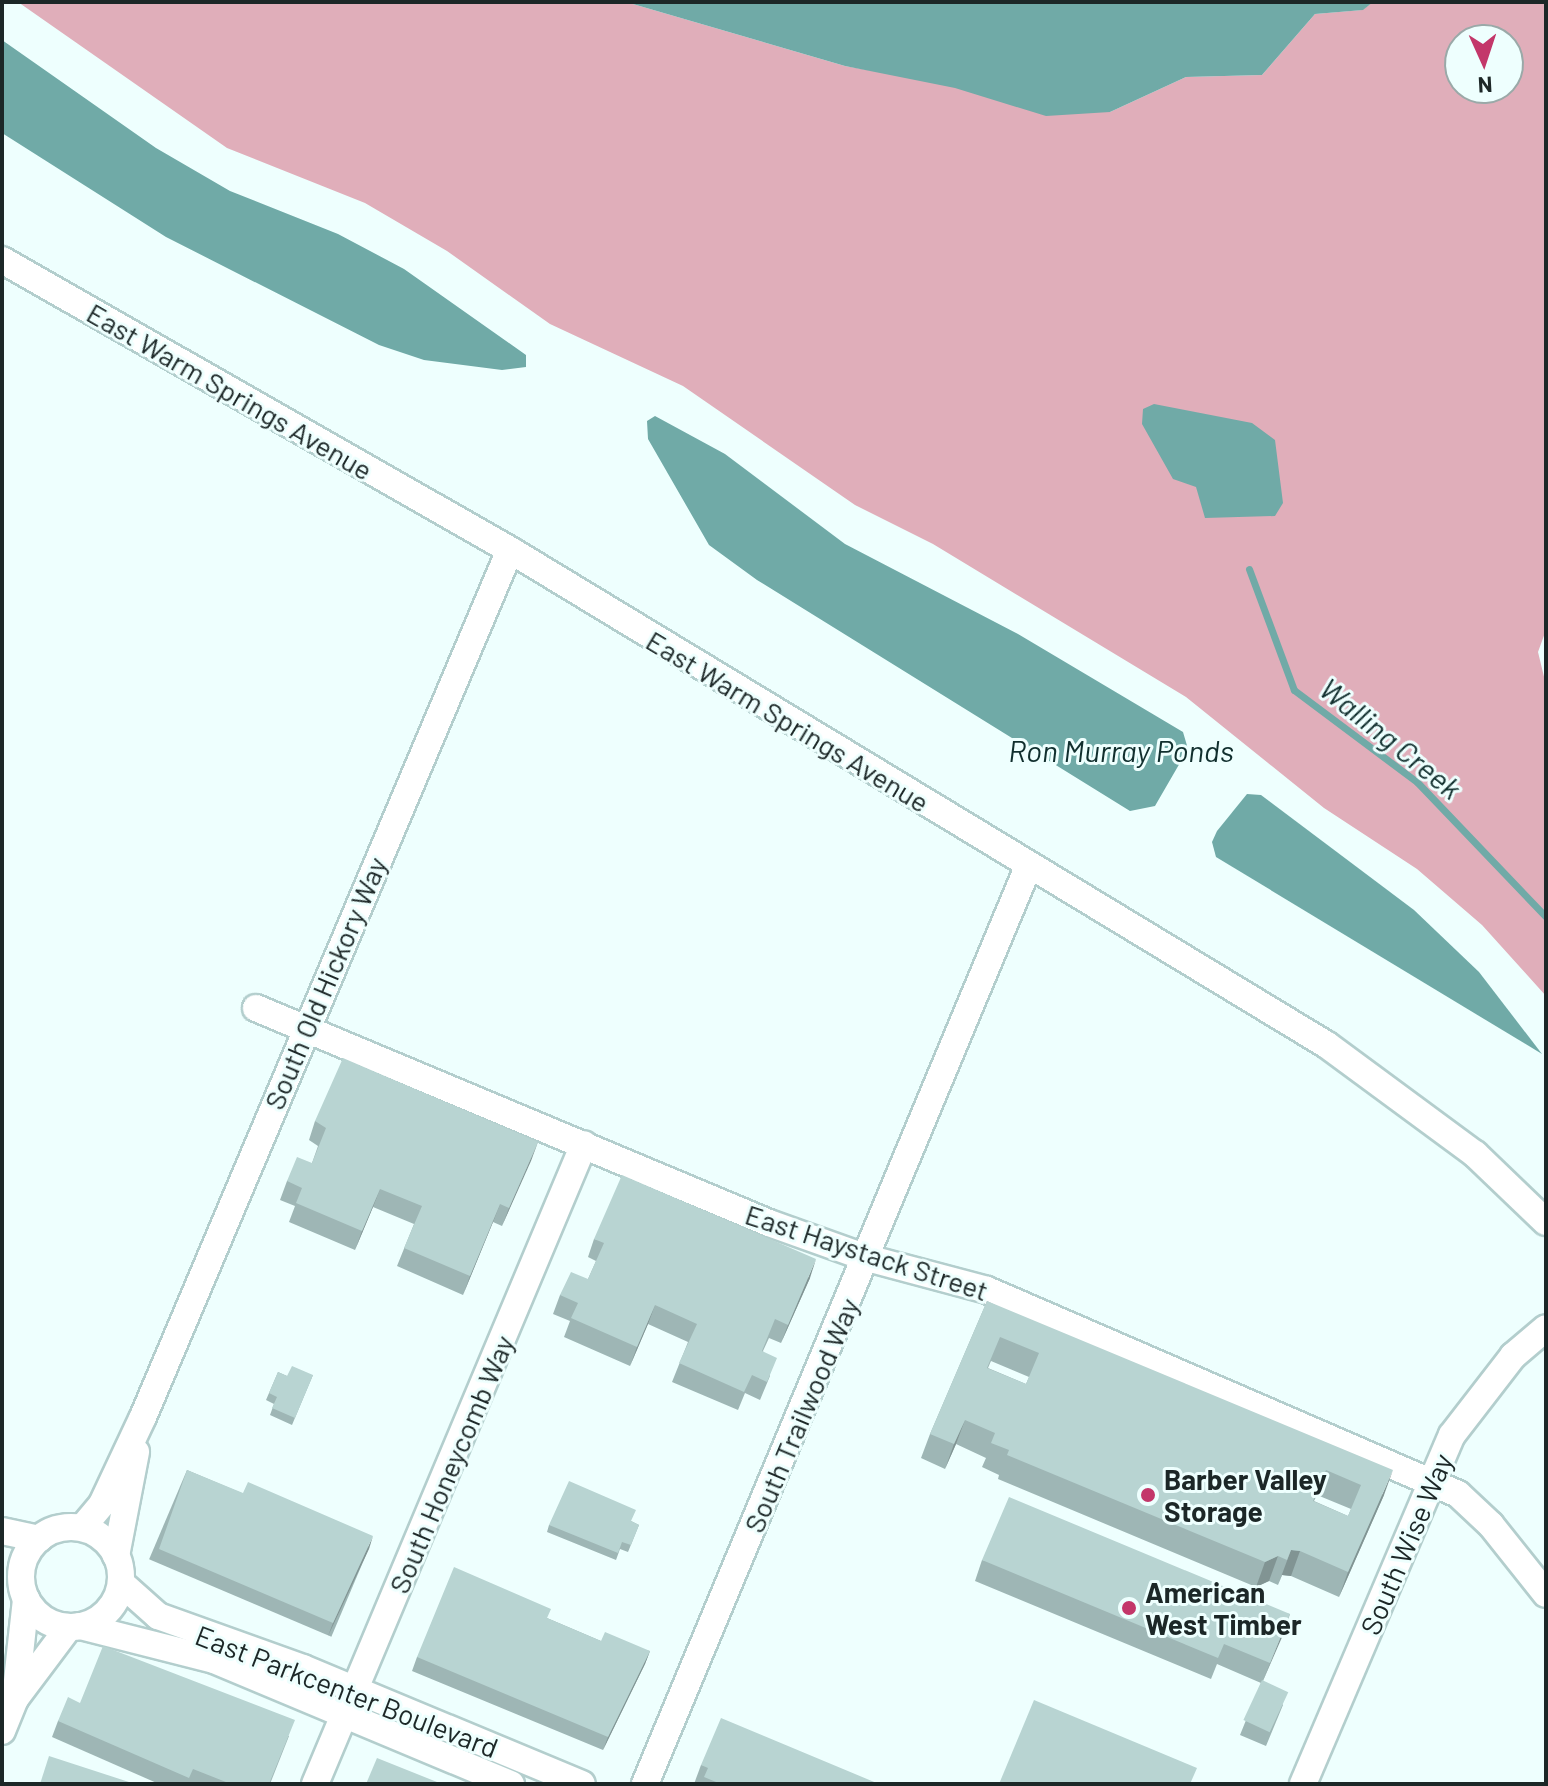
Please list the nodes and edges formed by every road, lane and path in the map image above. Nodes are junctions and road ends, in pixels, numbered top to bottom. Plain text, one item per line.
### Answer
1 (2, 260) edge
2 (510, 550) junction
3 (1028, 867) junction
4 (256, 1008) dead end
5 (306, 1026) junction
6 (584, 1144) junction
7 (1546, 1222) edge
8 (867, 1258) junction
9 (1546, 1328) edge
10 (143, 1417) junction
11 (1432, 1483) junction
12 (82, 1528) junction
13 (2, 1531) edge
14 (39, 1539) junction
15 (116, 1556) junction
16 (16, 1582) edge
17 (121, 1583) junction
18 (1546, 1594) edge
19 (74, 1626) junction
20 (15, 1699) junction
21 (351, 1703) junction
22 (2, 1731) edge
23 (315, 1784) edge
24 (511, 1784) edge
25 (582, 1784) edge
26 (645, 1784) edge
27 (1303, 1784) edge

1 - 2 street, East Warm Springs Avenue
2 - 3 street, East Warm Springs Avenue
2 - 5 street, South Old Hickory Way
3 - 7 street, East Warm Springs Avenue
3 - 8 street, South Trailwood Way
4 - 5 street, East Haystack Street
5 - 6 street, East Haystack Street
5 - 10 street, South Old Hickory Way
6 - 8 street, East Haystack Street
6 - 21 street, South Honeycomb Way
8 - 11 street, East Haystack Street
8 - 26 street, South Trailwood Way
9 - 11 street, South Wise Way
10 - 12 street, South Old Hickory Way
10 - 15 street, South Old Hickory Way
11 - 18 street, East Haystack Street
11 - 27 street, South Wise Way
12 - 14 street
12 - 15 street
13 - 14 street
14 - 16 street
15 - 17 street
16 - 19 street
16 - 20 street
17 - 19 street
17 - 21 street, East Parkcenter Boulevard
19 - 20 street
19 - 21 street, East Parkcenter Boulevard
20 - 22 street
21 - 23 street, South Honeycomb Way
21 - 24 street, East Parkcenter Boulevard
21 - 25 street, East Parkcenter Boulevard

